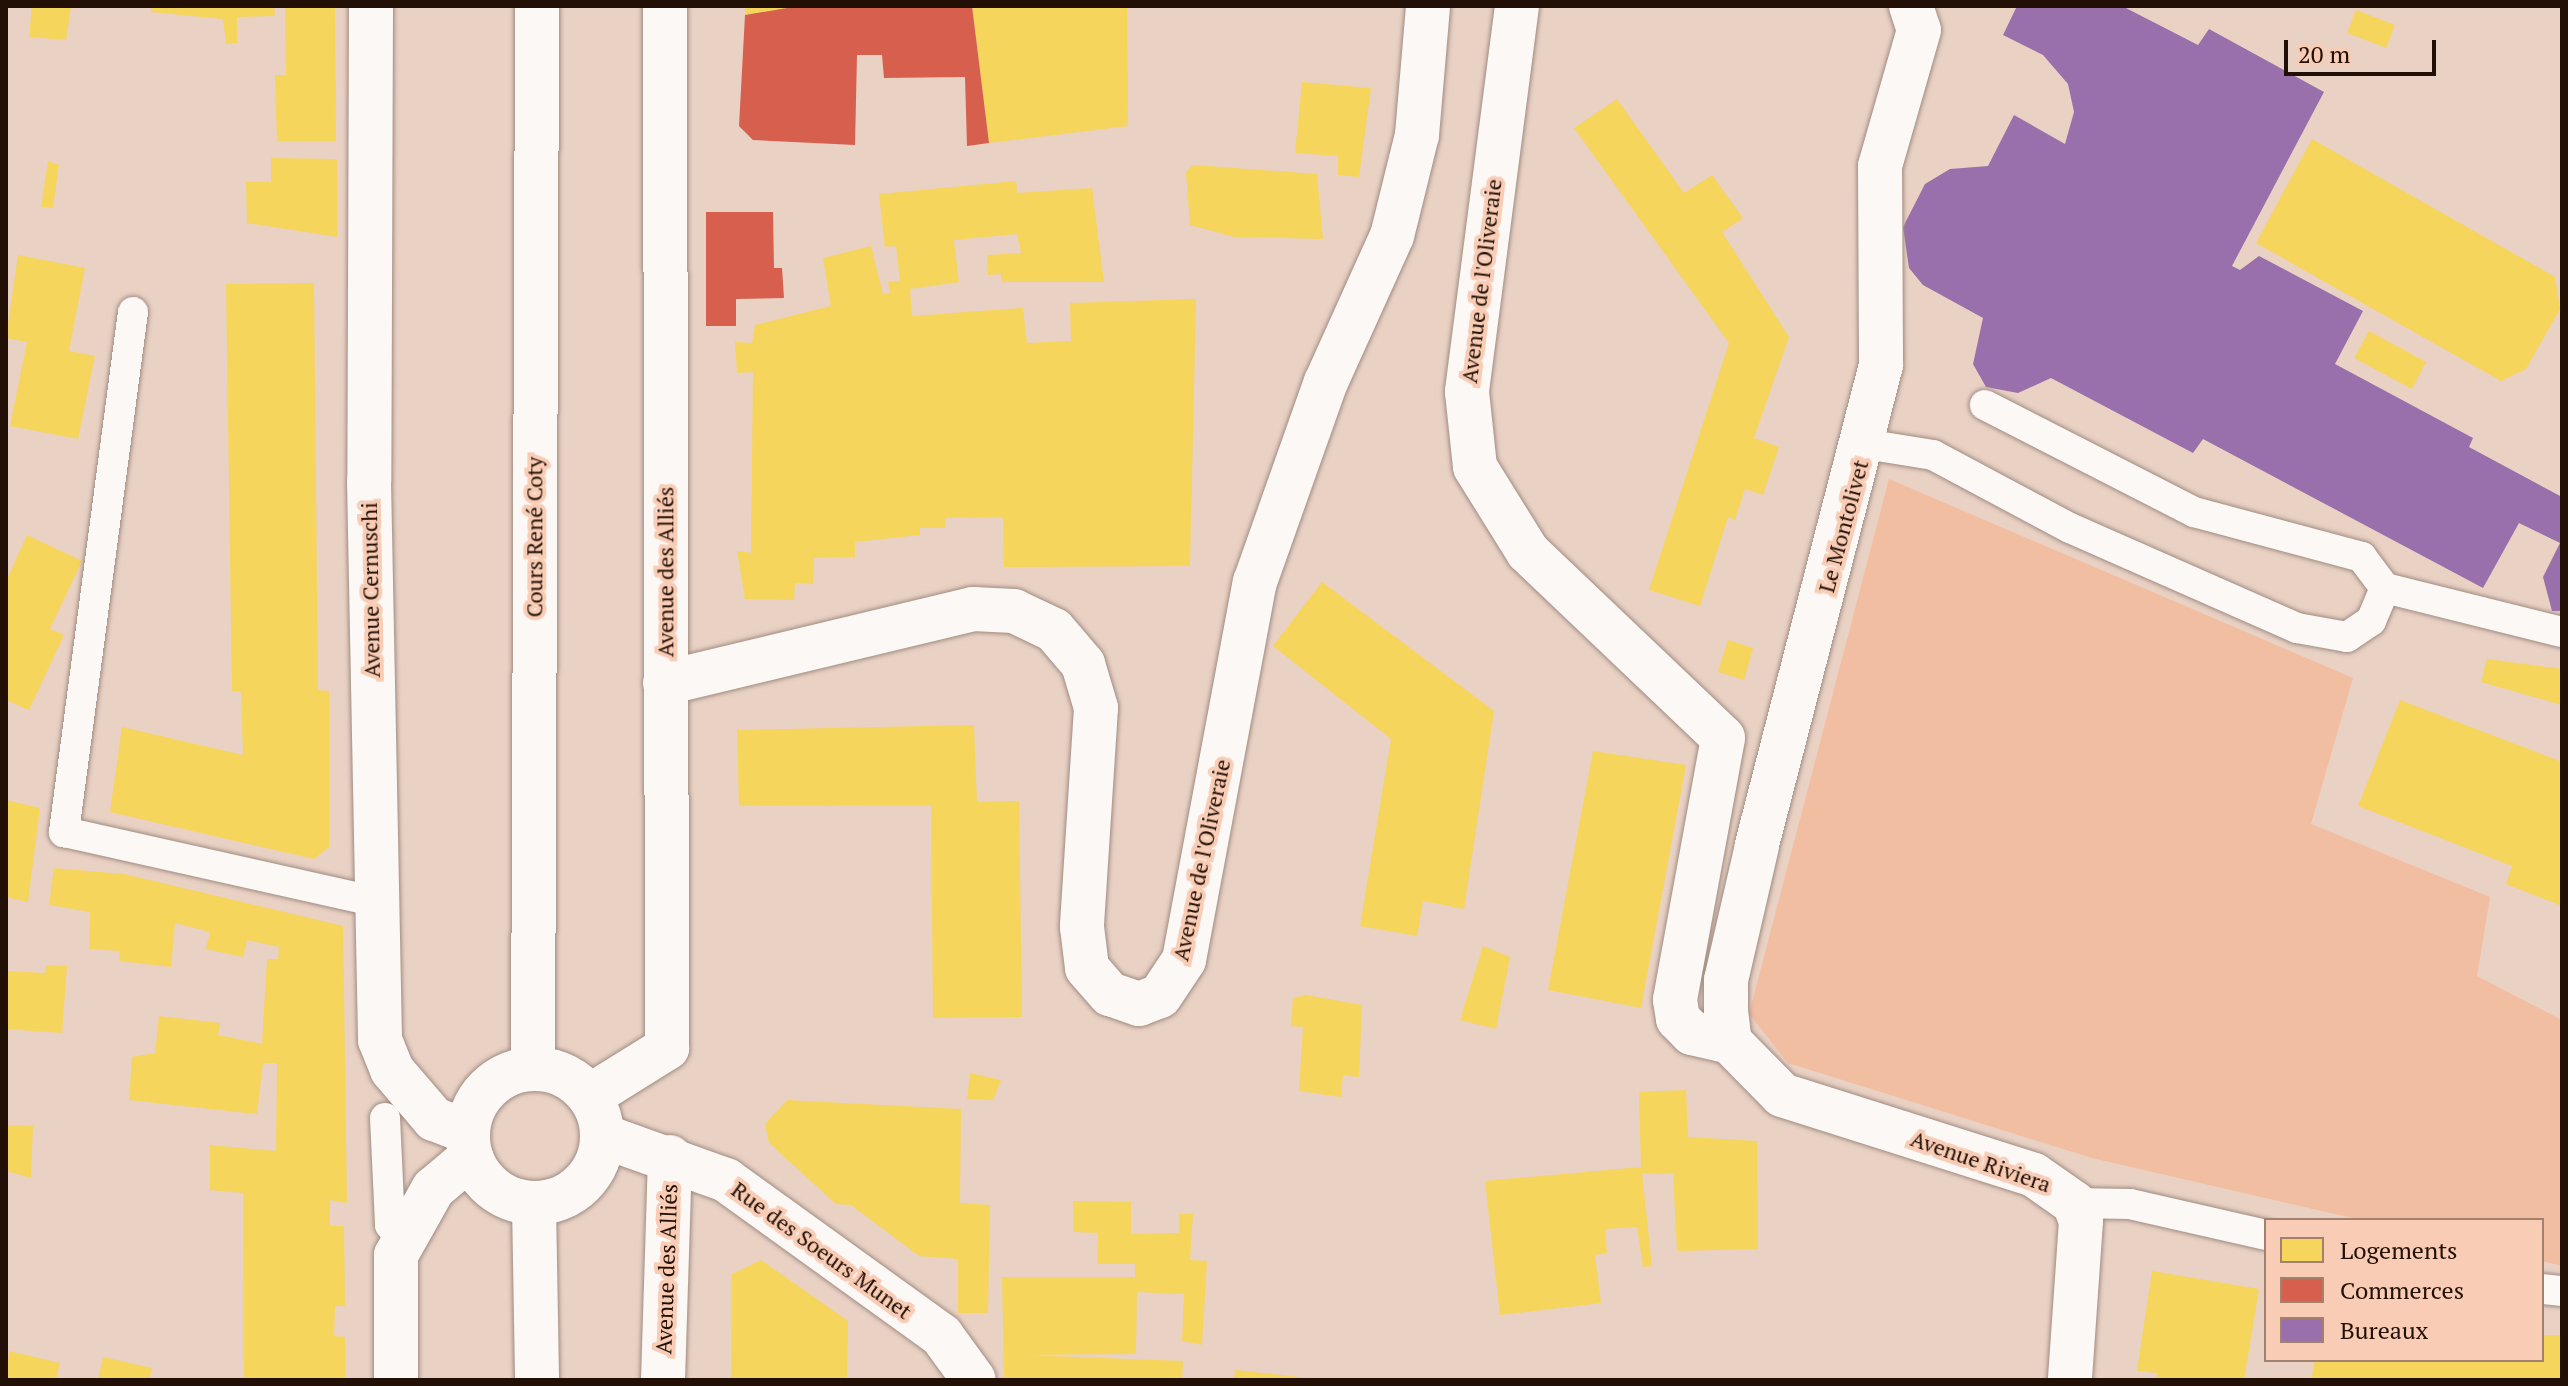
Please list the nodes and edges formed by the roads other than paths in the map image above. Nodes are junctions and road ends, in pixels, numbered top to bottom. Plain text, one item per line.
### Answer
1 (371, 6) edge
2 (537, 6) edge
3 (665, 6) edge
4 (1428, 6) edge
5 (1517, 6) edge
6 (1911, 6) edge
7 (133, 312) dead end
8 (1985, 405) dead end
9 (1865, 444) junction
10 (2385, 588) junction
11 (2562, 632) edge
12 (665, 683) junction
13 (373, 901) junction
14 (1730, 1042) junction
15 (533, 1068) junction
16 (590, 1096) junction
17 (385, 1118) dead end
18 (603, 1136) junction
19 (470, 1144) junction
20 (670, 1157) junction
21 (2074, 1203) junction
22 (534, 1204) junction
23 (2264, 1235) edge
24 (403, 1240) junction
25 (396, 1380) edge
26 (537, 1380) edge
27 (663, 1380) edge
28 (974, 1380) edge
29 (2070, 1380) edge

1 - 13 street, Avenue Cernuschi
2 - 15 street, Cours René Coty
3 - 12 street, Avenue des Alliés
4 - 12 street, Avenue de l'Oliveraie
5 - 14 street, Avenue de l'Oliveraie
6 - 9 street, Le Montolivet
7 - 13 lane
8 - 10 lane
9 - 10 lane
9 - 14 street, Le Montolivet
10 - 11 lane
12 - 16 street, Avenue des Alliés
13 - 19 street, Avenue Cernuschi
14 - 21 street, Avenue Riviera
15 - 16 street
15 - 19 street
16 - 18 street
17 - 24 lane
18 - 20 street, Rue des Soeurs Munet
18 - 22 street
19 - 22 street
19 - 24 street
20 - 27 street, Avenue des Alliés
20 - 28 street, Rue des Soeurs Munet
21 - 23 lane
21 - 29 street, Avenue Riviera
22 - 26 street
24 - 25 street

